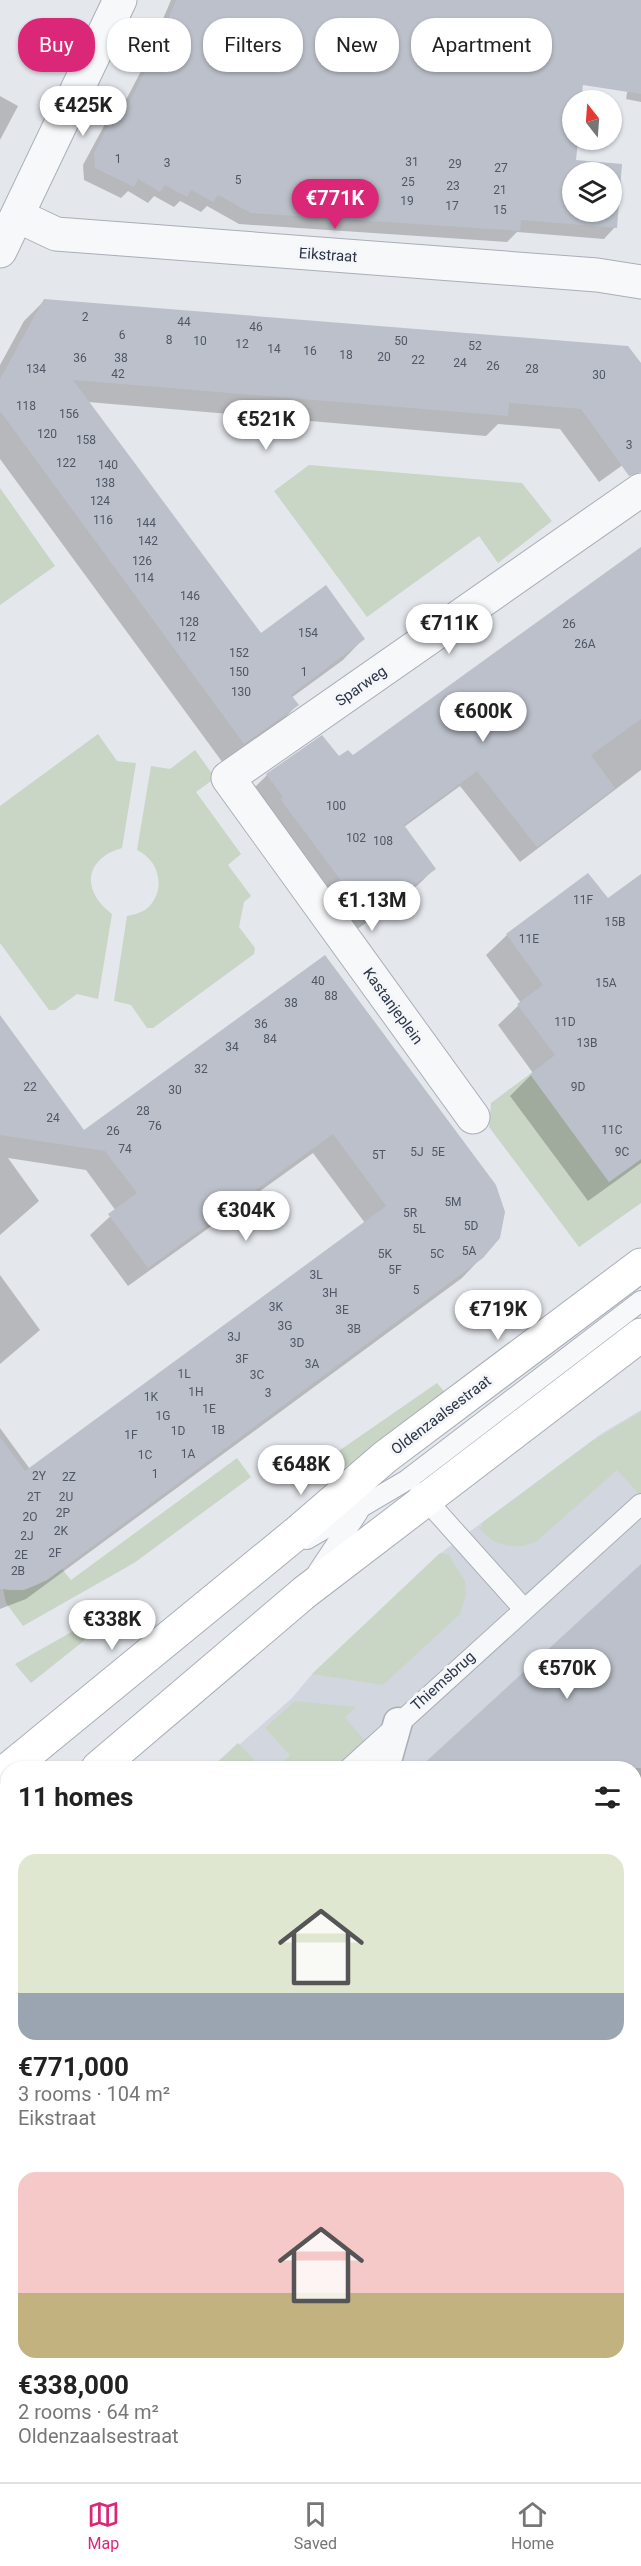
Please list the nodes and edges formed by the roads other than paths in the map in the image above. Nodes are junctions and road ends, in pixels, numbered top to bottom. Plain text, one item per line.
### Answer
1 (120, 0) edge
2 (18, 216) junction
3 (0, 251) edge
4 (641, 282) edge
5 (641, 490) edge
6 (228, 778) joint
7 (473, 1117) dead end
8 (641, 1266) edge
9 (641, 1301) edge
10 (641, 1335) edge
11 (406, 1479) junction
12 (641, 1504) edge
13 (359, 1509) junction
14 (249, 1572) junction
15 (305, 1592) junction
16 (523, 1608) junction
17 (398, 1722) junction
18 (19, 1761) edge
19 (106, 1761) edge
20 (357, 1761) edge
21 (387, 1761) edge

1 - 2 street
2 - 3 street
2 - 4 street, Eikstraat
5 - 6 street, Sparweg
6 - 7 street, Kastanjeplein
8 - 11 main road, Oldenzaalsestraat
9 - 11 lane, Oldenzaalsestraat
10 - 11 main road, Oldenzaalsestraat
11 - 13 lane, Oldenzaalsestraat
11 - 14 main road, Oldenzaalsestraat
11 - 15 main road, Oldenzaalsestraat
11 - 16 lane
12 - 16 lane, Thiemsbrug
13 - 14 lane, Oldenzaalsestraat
13 - 15 lane, Oldenzaalsestraat
14 - 18 main road, Oldenzaalsestraat
15 - 19 main road, Oldenzaalsestraat
16 - 17 lane, Thiemsbrug
17 - 20 lane
17 - 21 street, Thiemsbrug

